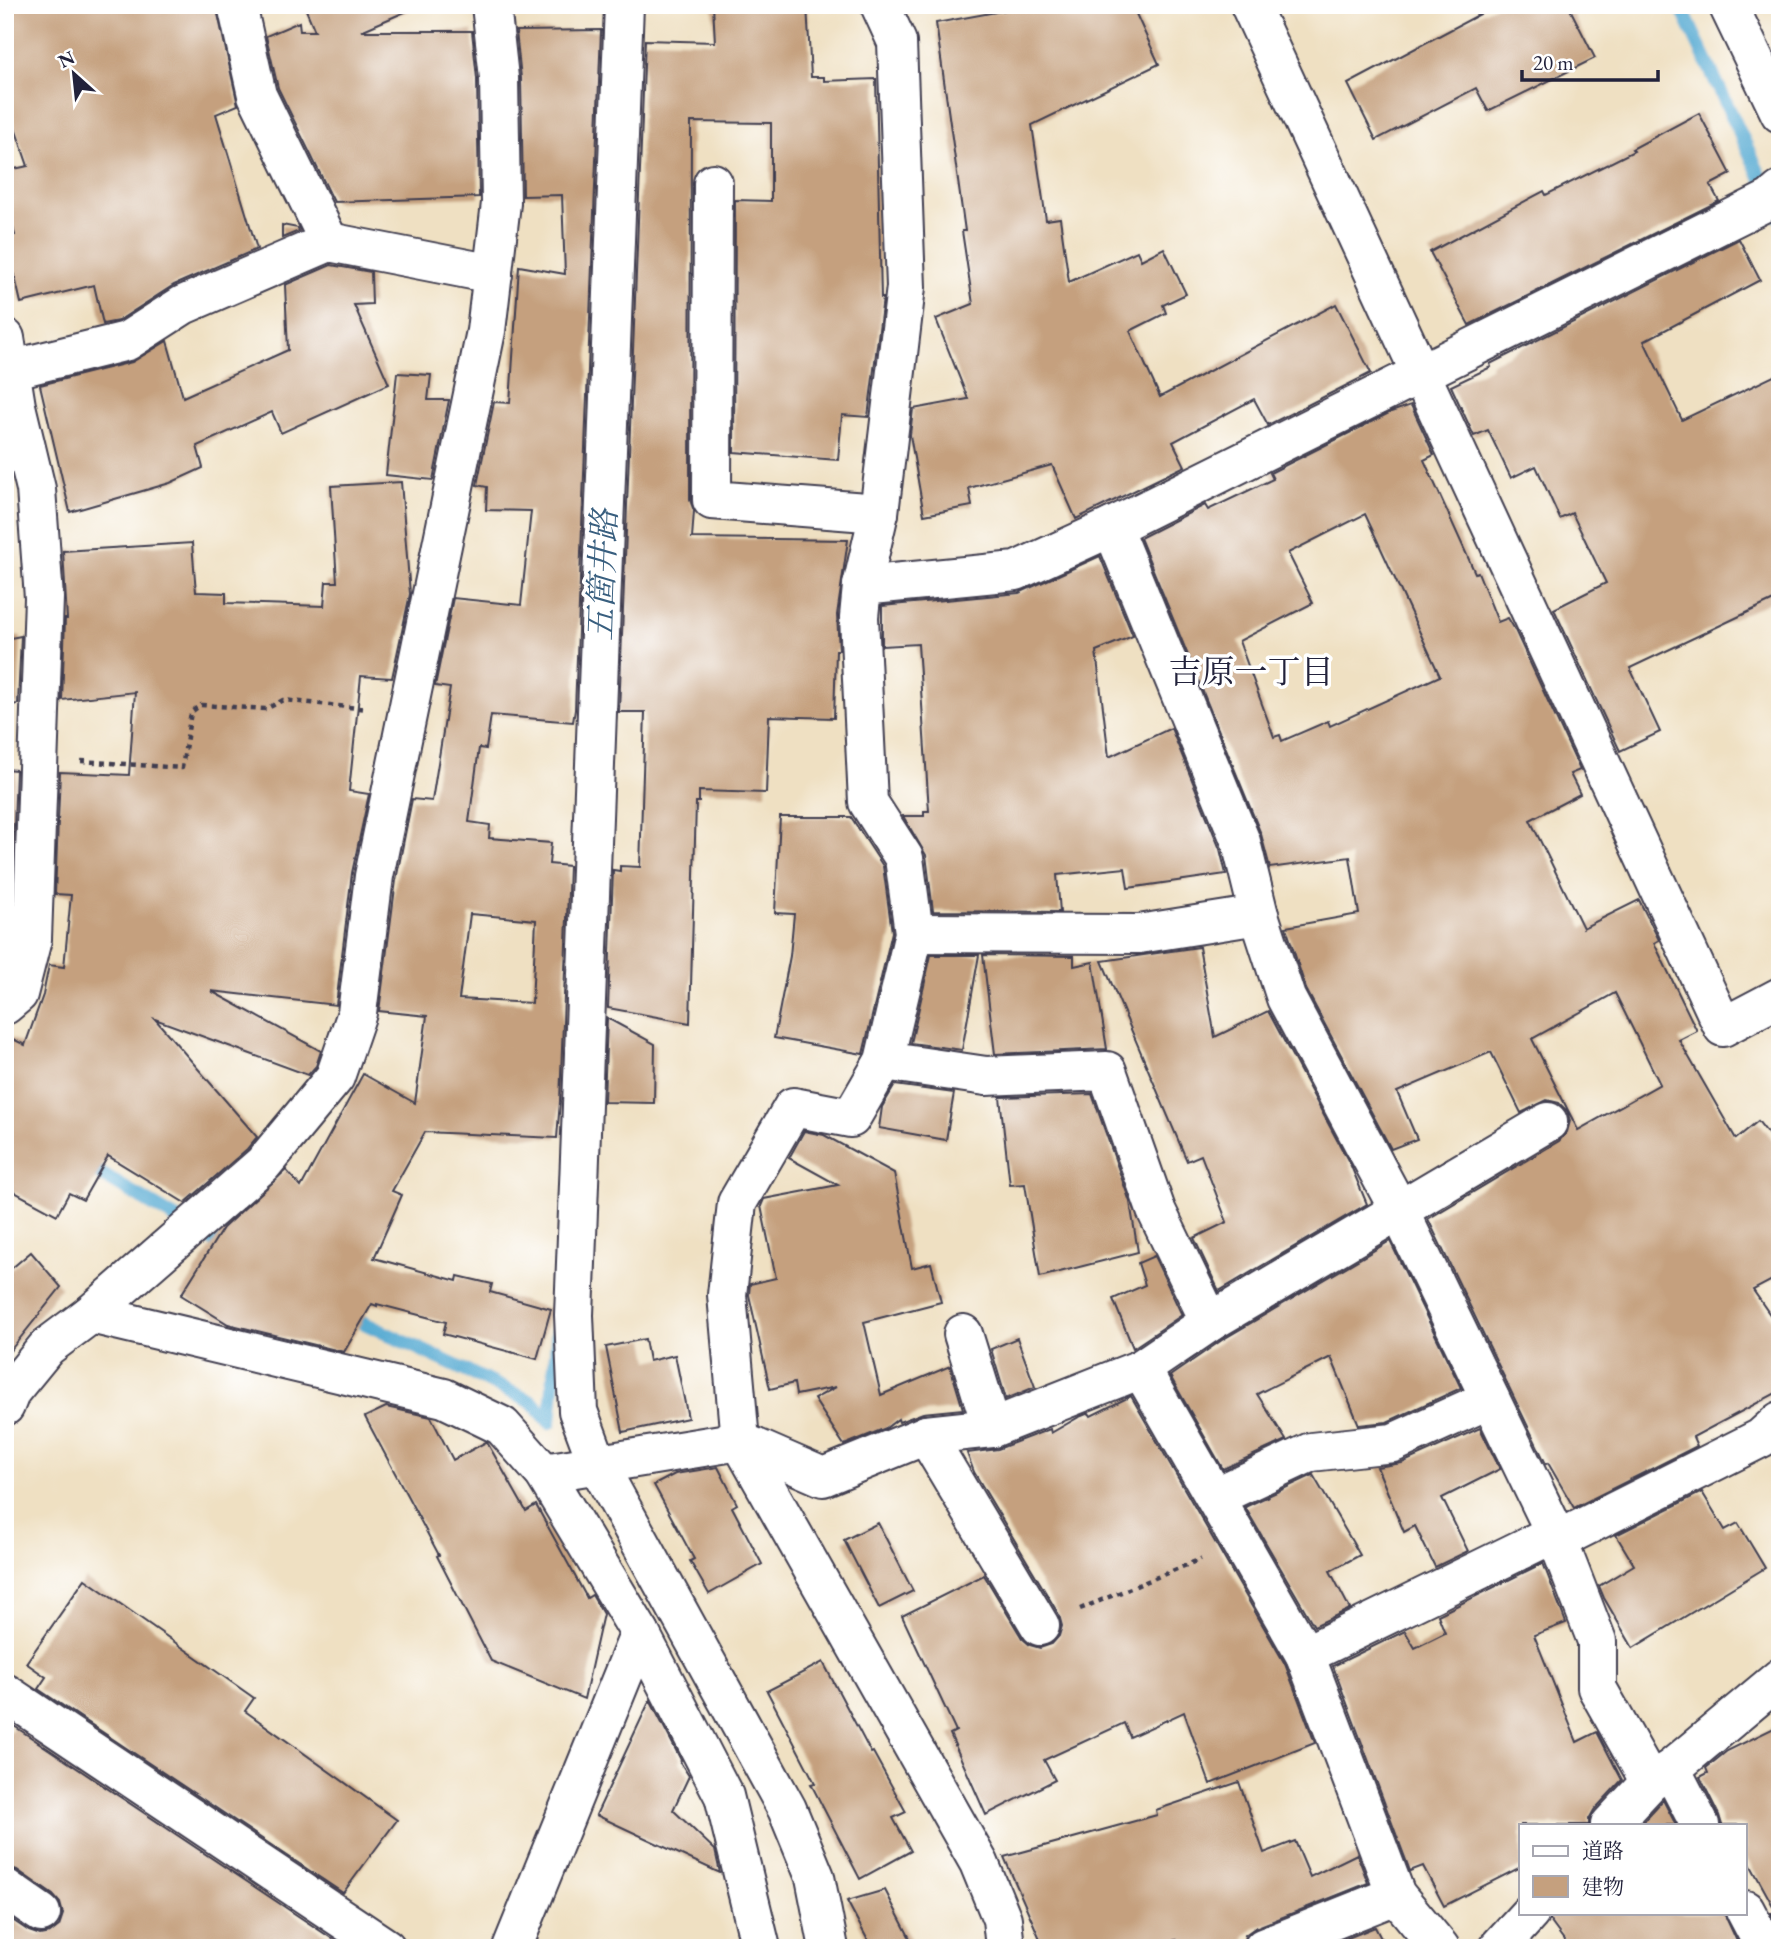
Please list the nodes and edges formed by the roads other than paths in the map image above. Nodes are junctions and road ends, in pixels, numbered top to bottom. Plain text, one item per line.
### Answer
1 (237, 5) edge
2 (491, 5) edge
3 (624, 5) edge
4 (880, 5) edge
5 (1250, 5) edge
6 (1728, 5) edge
7 (1780, 113) edge
8 (713, 183) dead end
9 (1780, 191) edge
10 (329, 242) junction
11 (493, 274) junction
12 (8, 354) edge
13 (1420, 375) junction
14 (879, 513) junction
15 (1112, 527) junction
16 (862, 586) junction
17 (1259, 915) junction
18 (914, 933) junction
19 (1780, 997) edge
20 (5, 1005) edge
21 (884, 1061) junction
22 (1548, 1122) dead end
23 (1399, 1210) junction
24 (91, 1314) junction
25 (1210, 1322) junction
26 (963, 1334) dead end
27 (1141, 1369) junction
28 (1490, 1399) junction
29 (5, 1406) edge
30 (1780, 1421) edge
31 (992, 1428) junction
32 (926, 1435) junction
33 (740, 1441) junction
34 (598, 1465) junction
35 (544, 1474) junction
36 (1215, 1497) junction
37 (1556, 1536) junction
38 (1040, 1626) road end
39 (640, 1633) junction
40 (1305, 1655) junction
41 (1780, 1678) edge
42 (5, 1693) edge
43 (1661, 1775) junction
44 (1611, 1824) edge
45 (1699, 1824) edge
46 (5, 1888) edge
47 (1396, 1895) junction
48 (1746, 1912) edge
49 (41, 1913) dead end
50 (1529, 1914) edge
51 (386, 1948) edge
52 (512, 1948) edge
53 (761, 1948) edge
54 (829, 1948) edge
55 (1005, 1948) edge
56 (1263, 1948) edge
57 (1440, 1948) edge
58 (1498, 1948) edge
59 (1765, 1948) edge

1 - 10 street
2 - 11 street
3 - 34 street
4 - 14 street
5 - 13 street
6 - 7 street
8 - 14 street
9 - 13 street
10 - 11 street
10 - 12 street
11 - 24 street
12 - 20 street
13 - 15 street
13 - 19 street
14 - 16 street
15 - 16 street
15 - 17 street
16 - 18 street
17 - 18 street
17 - 23 street
18 - 21 street
21 - 25 street
21 - 33 street
22 - 23 street
23 - 25 street
23 - 28 street
24 - 29 street
24 - 35 street
25 - 27 street
26 - 31 street
27 - 31 street
27 - 36 street
28 - 36 street
28 - 37 street
30 - 37 street
31 - 32 street
32 - 33 street
32 - 38 street
33 - 34 street
33 - 55 street
34 - 35 street
34 - 54 street
35 - 39 street
36 - 40 street
37 - 40 street
37 - 43 street
39 - 52 street
39 - 53 street
40 - 47 street
41 - 43 street
42 - 51 street
43 - 44 street
43 - 45 street
46 - 49 street
47 - 56 street
47 - 57 street
48 - 59 street
50 - 58 street

